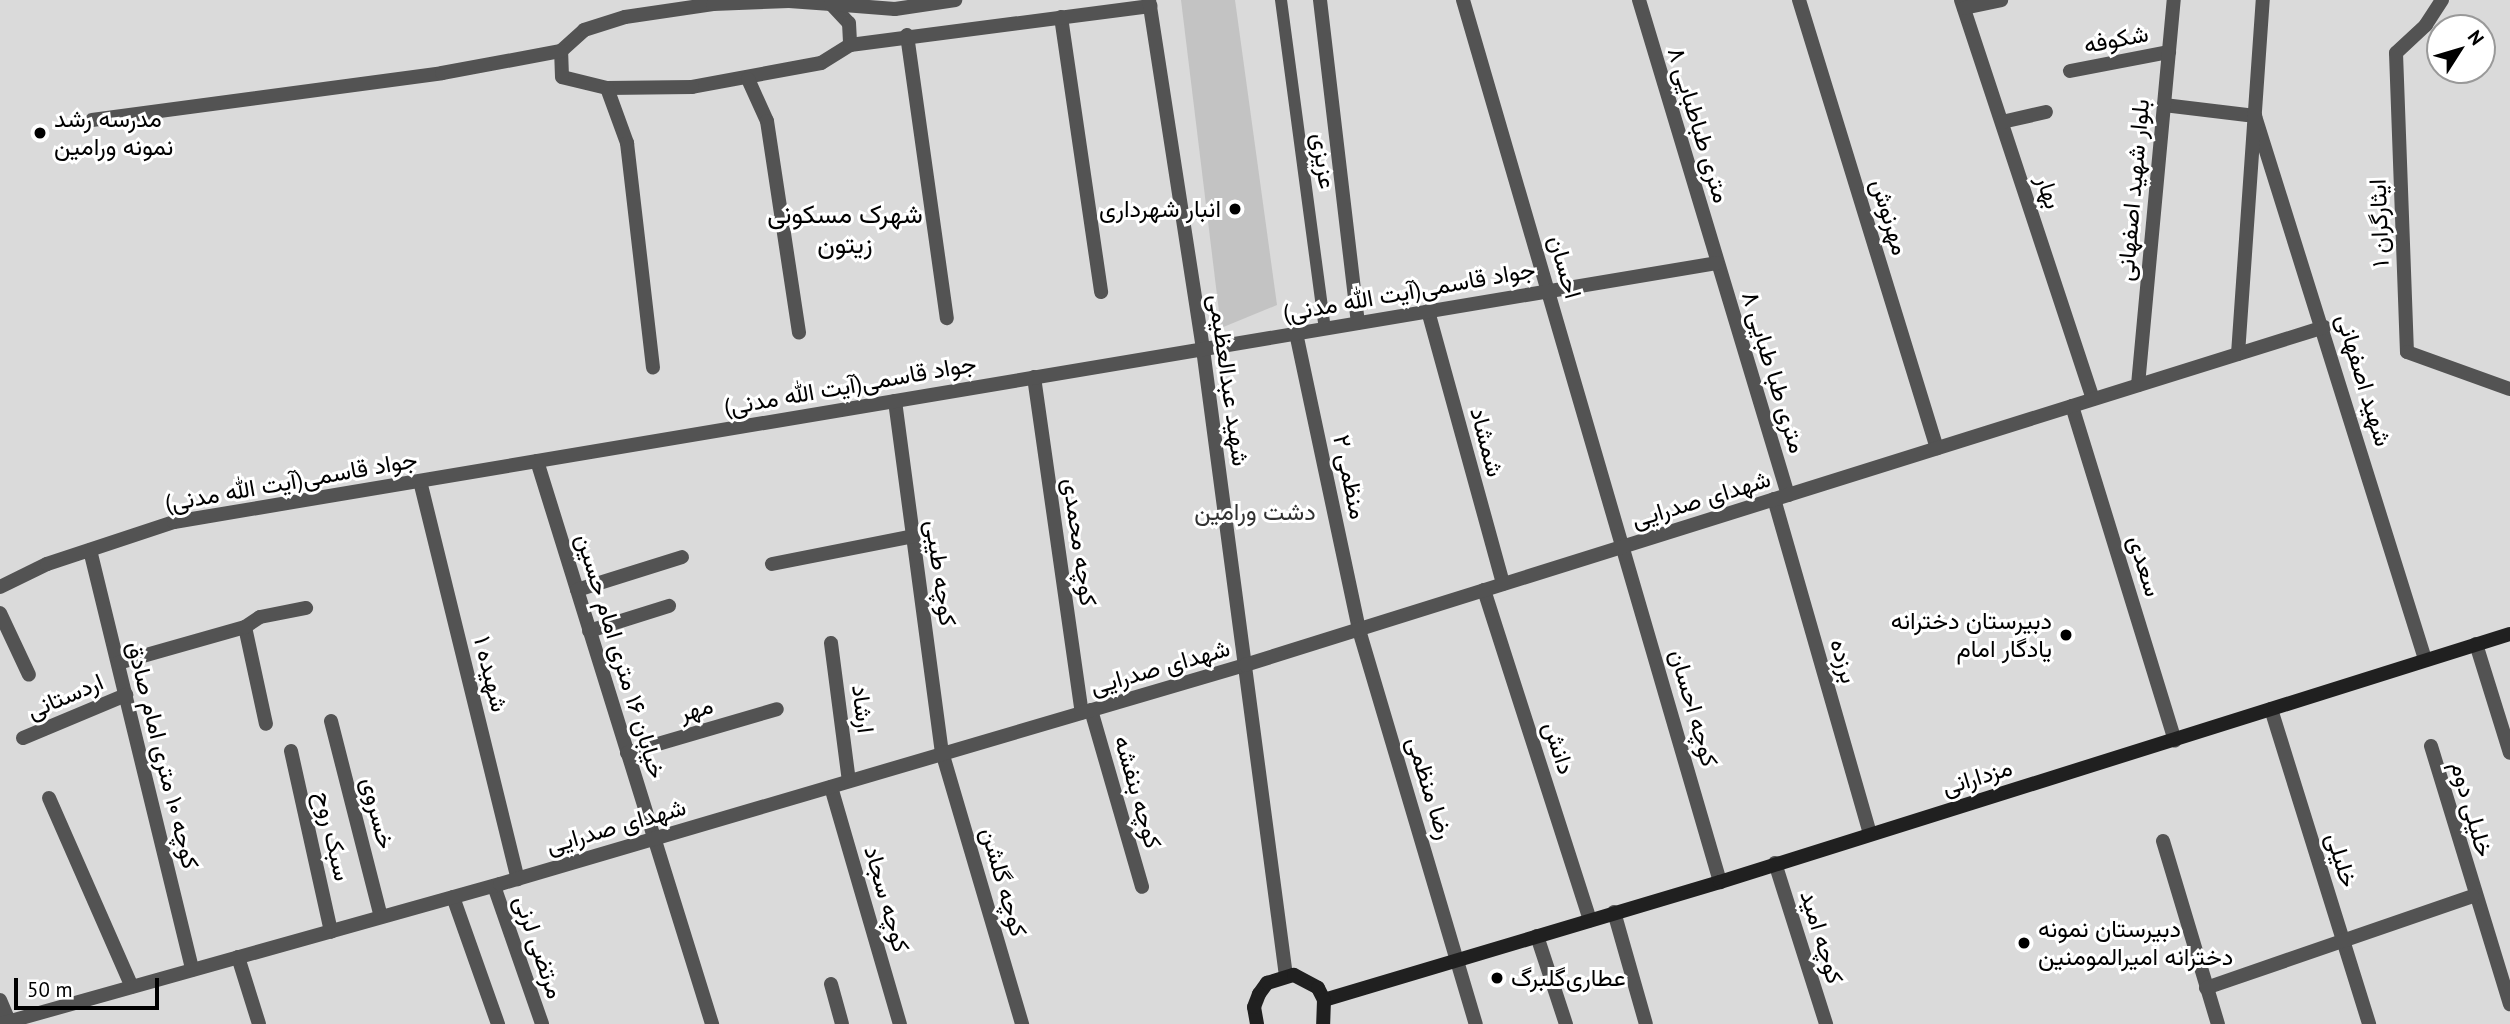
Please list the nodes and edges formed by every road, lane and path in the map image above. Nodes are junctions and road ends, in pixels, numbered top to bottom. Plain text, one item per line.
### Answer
1 (955, 0) edge
2 (1281, 0) edge
3 (1320, 0) edge
4 (1463, 0) edge
5 (1639, 0) edge
6 (1799, 0) edge
7 (2001, 0) edge
8 (2174, 0) edge
9 (2263, 0) edge
10 (2442, 0) edge
11 (1150, 3) edge
12 (831, 4) junction
13 (1963, 4) edge
14 (1061, 17) junction
15 (907, 35) junction
16 (850, 45) junction
17 (561, 51) junction
18 (2169, 52) junction
19 (2070, 71) dead end
20 (748, 79) junction
21 (607, 88) junction
22 (2164, 105) junction
23 (2046, 112) dead end
24 (2255, 116) junction
25 (92, 120) dead end
26 (2002, 122) junction
27 (1716, 263) junction
28 (1549, 291) junction
29 (1101, 292) dead end
30 (1428, 311) junction
31 (947, 318) dead end
32 (1358, 323) junction
33 (2324, 327) junction
34 (1325, 328) junction
35 (799, 333) dead end
36 (1296, 333) junction
37 (1203, 349) junction
38 (2238, 354) junction
39 (653, 367) dead end
40 (1034, 377) junction
41 (2138, 385) junction
42 (2510, 389) edge
43 (2093, 399) junction
44 (895, 401) junction
45 (2072, 406) junction
46 (1937, 448) junction
47 (537, 461) junction
48 (420, 481) junction
49 (1781, 497) junction
50 (913, 536) junction
51 (1624, 547) junction
52 (90, 550) junction
53 (682, 557) dead end
54 (772, 564) dead end
55 (1503, 584) junction
56 (0, 587) edge
57 (577, 590) junction
58 (1484, 590) junction
59 (669, 606) dead end
60 (306, 608) dead end
61 (0, 613) edge
62 (245, 627) junction
63 (1359, 630) junction
64 (589, 631) junction
65 (2510, 634) edge
66 (831, 643) dead end
67 (2476, 644) junction
68 (2425, 659) junction
69 (118, 663) junction
70 (1245, 665) junction
71 (29, 675) dead end
72 (126, 695) junction
73 (777, 709) dead end
74 (2271, 709) junction
75 (1087, 712) junction
76 (331, 721) dead end
77 (266, 724) dead end
78 (23, 738) dead end
79 (2175, 740) junction
80 (2431, 746) dead end
81 (291, 751) dead end
82 (942, 752) junction
83 (627, 753) junction
84 (2510, 753) edge
85 (849, 781) junction
86 (831, 787) junction
87 (50, 798) dead end
88 (1870, 834) junction
89 (654, 839) junction
90 (2162, 841) dead end
91 (1776, 863) junction
92 (518, 879) junction
93 (1720, 882) junction
94 (494, 886) junction
95 (1142, 887) dead end
96 (2473, 896) junction
97 (453, 897) junction
98 (1614, 912) junction
99 (381, 917) junction
100 (1590, 920) junction
101 (331, 932) junction
102 (1537, 936) junction
103 (2343, 941) junction
104 (238, 957) junction
105 (1457, 960) junction
106 (192, 970) junction
107 (1286, 976) junction
108 (831, 984) dead end
109 (132, 987) junction
110 (2206, 988) junction
111 (0, 1000) edge
112 (1324, 1000) junction
113 (2510, 1004) edge
114 (4, 1023) edge
115 (1253, 1023) edge
116 (259, 1024) edge
117 (498, 1024) edge
118 (542, 1024) edge
119 (712, 1024) edge
120 (842, 1024) edge
121 (900, 1024) edge
122 (1022, 1024) edge
123 (1323, 1024) edge
124 (1476, 1024) edge
125 (1566, 1024) edge
126 (1646, 1024) edge
127 (1826, 1024) edge
128 (2218, 1024) edge
129 (2369, 1024) edge

1 - 12 street
2 - 34 lane, عزیزی
3 - 32 street
4 - 28 street, احسان
5 - 27 street, ۸ متری طباطبایی
6 - 46 street, مهرنوش
7 - 13 street
8 - 18 street, بلوار شهید اصفهانی
9 - 24 street
10 - 42 street, ایثارگران ۱
11 - 14 street
11 - 37 street, شهید عبدالعظیمی
12 - 16 street
12 - 17 street
13 - 26 street, بهار
14 - 15 street
14 - 29 street
15 - 16 street
15 - 31 street
16 - 20 street
17 - 21 street
17 - 25 street
18 - 19 street, شکوفه
18 - 22 street, بلوار شهید اصفهانی
20 - 21 street
20 - 35 street
21 - 39 street
22 - 24 street
22 - 41 street, بلوار شهید اصفهانی
23 - 26 street
24 - 33 street, شهید اصفهانی
24 - 38 street
26 - 43 street, بهار
27 - 28 street, جواد قاسمی(آیت الله مدنی)
27 - 49 street, ۸ متری طبا طبایی
28 - 30 street, جواد قاسمی(آیت الله مدنی)
28 - 51 street, احسان
30 - 32 street, جواد قاسمی(آیت الله مدنی)
30 - 55 street, شمشاد
32 - 34 street, جواد قاسمی(آیت الله مدنی)
33 - 38 street, شهدای صدرایی
33 - 68 street, شهید اصفهانی
34 - 36 street, جواد قاسمی(آیت الله مدنی)
36 - 37 street, جواد قاسمی(آیت الله مدنی)
36 - 63 street, منظمی ۲
37 - 40 street, جواد قاسمی(آیت الله مدنی)
37 - 70 street, شهید عبدالعظیمی
38 - 41 street, شهدای صدرایی
40 - 44 street, جواد قاسمی(آیت الله مدنی)
40 - 75 street, کوچه محمدی
41 - 43 street, شهدای صدرایی
43 - 45 street, شهدای صدرایی
44 - 47 street, جواد قاسمی(آیت الله مدنی)
44 - 50 street, کوچه طیبی
45 - 46 street, شهدای صدرایی
45 - 79 street, سعدی
46 - 49 street, شهدای صدرایی
47 - 48 street, جواد قاسمی(آیت الله مدنی)
47 - 57 street, خیابان ۱۶ متری امام حسین
48 - 52 street, جواد قاسمی(آیت الله مدنی)
48 - 92 street, شهیده ۱
49 - 51 street, شهدای صدرایی
49 - 88 street, برزده
50 - 54 street
50 - 82 street, کوچه طیبی
51 - 55 street, شهدای صدرایی
51 - 93 street, کوچه احسان
52 - 56 street, جواد قاسمی(آیت الله مدنی)
52 - 69 street, کوچه ۱۰ متری امام صادق
53 - 57 street
55 - 58 street, شهدای صدرایی
57 - 64 street, خیابان ۱۶ متری امام حسین
58 - 63 street, شهدای صدرایی
58 - 100 street, دانش
59 - 64 street
60 - 62 street
61 - 71 street
62 - 69 street
62 - 77 street
63 - 70 street, شهدای صدرایی
63 - 105 street, رضا منظمی
64 - 83 street, خیابان ۱۶ متری امام حسین
65 - 67 main road, مزدارانی
66 - 85 street, ارشاد
67 - 68 main road, مزدارانی
67 - 84 street
68 - 74 main road, مزدارانی
69 - 72 street, کوچه ۱۰ متری امام صادق
70 - 75 street, شهدای صدرایی
70 - 107 street, شهید عبدالعظیمی
72 - 78 street, اردستانی
72 - 106 street, کوچه ۱۰ متری امام صادق
73 - 83 street, مهر
74 - 79 main road, مزدارانی
74 - 103 street, خلیلی
75 - 82 street, شهدای صدرایی
75 - 95 street, کوچه بنفشه
76 - 99 street, خسروی
79 - 88 main road, مزدارانی
80 - 96 street, خلیلی دوم
81 - 101 street, سبک روح
82 - 85 street, شهدای صدرایی
82 - 122 street, کوچه گلشن
83 - 89 street, خیابان ۱۶ متری امام حسین
85 - 86 street, شهدای صدرایی
86 - 89 street, شهدای صدرایی
86 - 121 street, کوچه سجاد
87 - 109 street
88 - 91 main road, مزدارانی
89 - 92 street, شهدای صدرایی
89 - 119 street, خیابان ۱۶ متری امام حسین
90 - 110 street
91 - 93 main road, مزدارانی
91 - 127 street, کوچه امید
92 - 94 street, شهدای صدرایی
93 - 98 main road, مزدارانی
94 - 97 street, شهدای صدرایی
94 - 118 street, مرتضی لرنی
96 - 103 street
96 - 113 street, خلیلی دوم
97 - 99 street, شهدای صدرایی
97 - 117 street
98 - 100 main road, مزدارانی
98 - 126 street
99 - 101 street, شهدای صدرایی
100 - 102 main road, مزدارانی
101 - 104 street, شهدای صدرایی
102 - 105 main road, مزدارانی
102 - 125 street
103 - 110 street
103 - 129 street, خلیلی
104 - 106 street, شهدای صدرایی
104 - 116 street
105 - 112 main road, مزدارانی
105 - 124 street, رضا منظمی
106 - 109 street, شهدای صدرایی
107 - 112 main road
107 - 115 main road
108 - 120 street
109 - 114 street, شهدای صدرایی
110 - 128 street
111 - 114 street
112 - 123 main road

